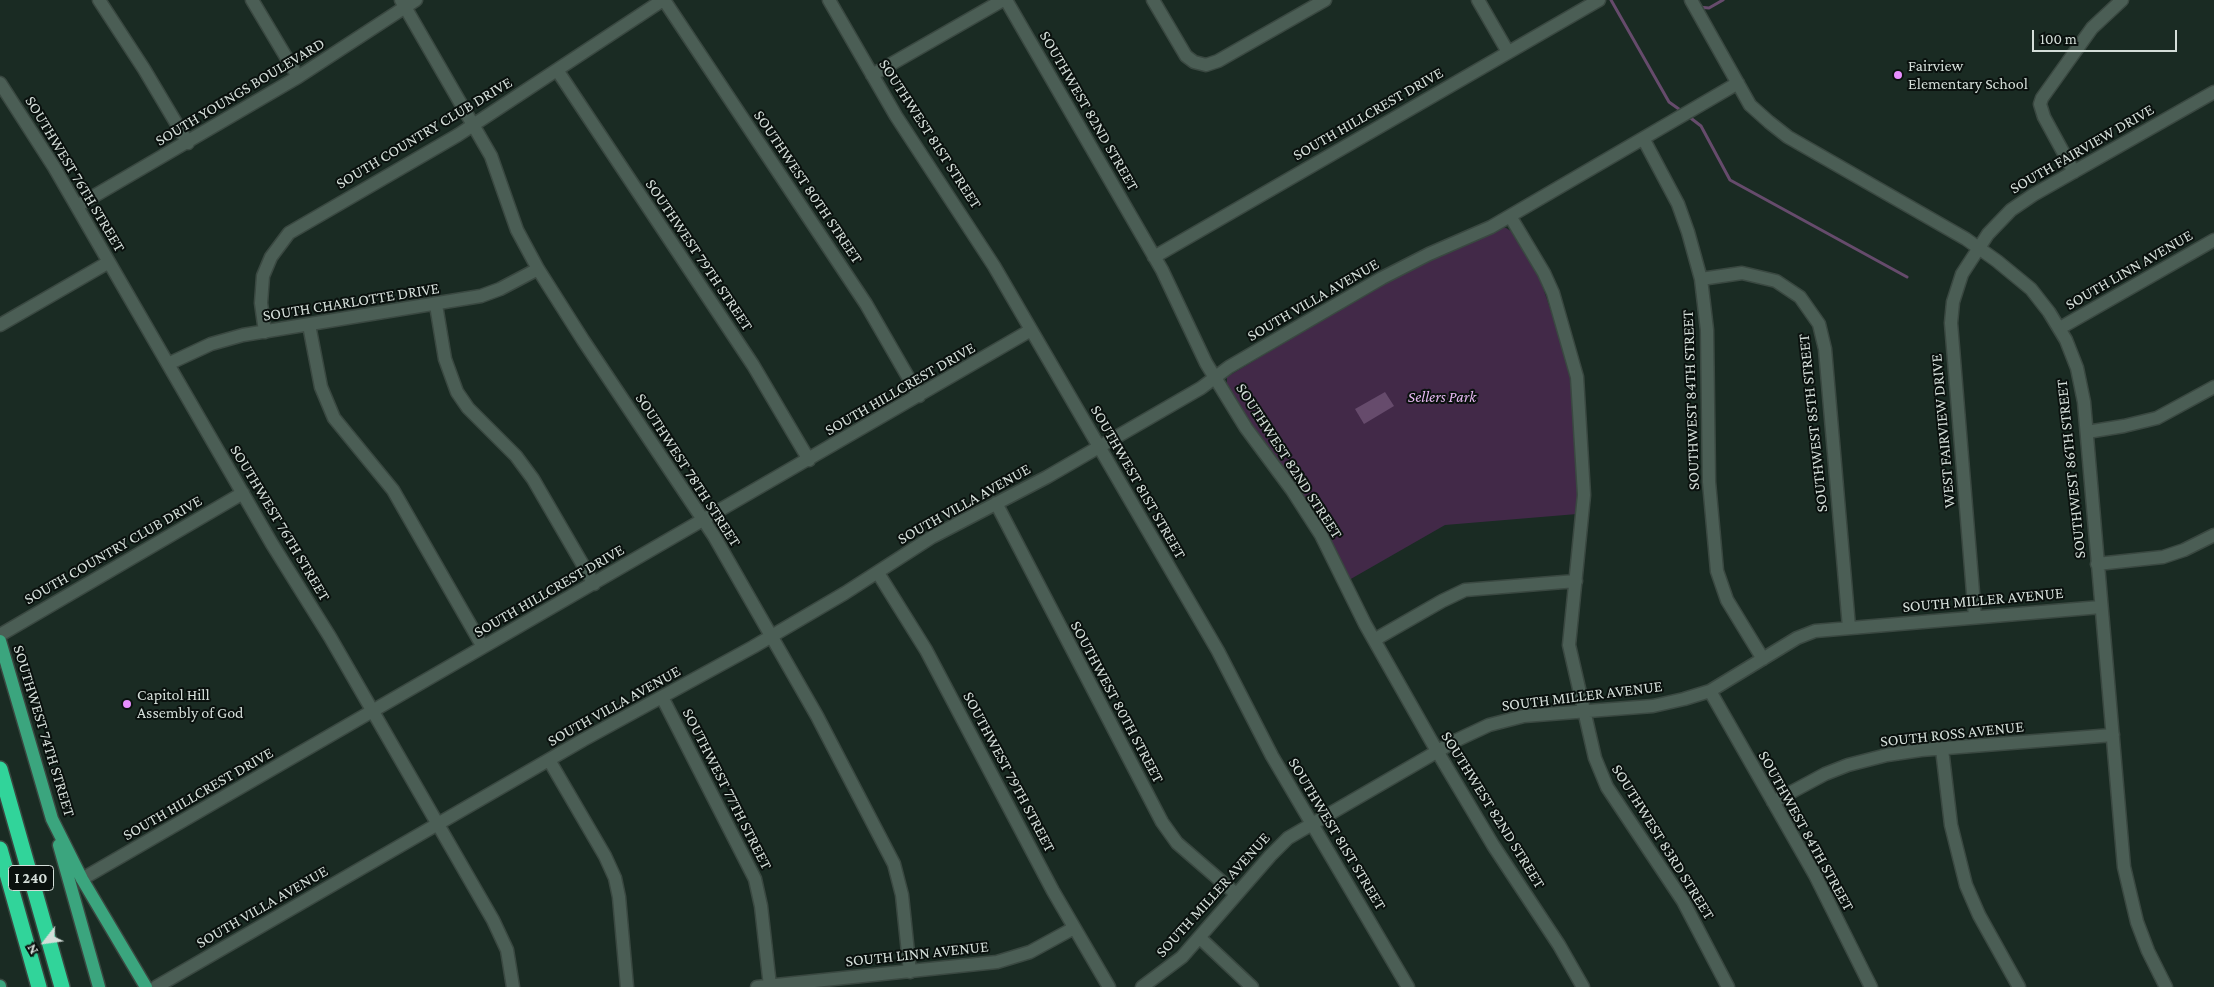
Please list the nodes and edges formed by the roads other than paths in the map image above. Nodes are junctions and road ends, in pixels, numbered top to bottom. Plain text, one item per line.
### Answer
1 (99, 0) edge
2 (252, 0) edge
3 (664, 0) edge
4 (829, 0) edge
5 (1004, 0) edge
6 (1153, 0) edge
7 (1325, 0) edge
8 (1478, 0) edge
9 (1599, 0) edge
10 (1691, 0) edge
11 (2122, 0) edge
12 (407, 2) edge
13 (1508, 52) junction
14 (557, 70) junction
15 (872, 75) junction
16 (298, 77) junction
17 (0, 83) edge
18 (1738, 84) junction
19 (2214, 92) edge
20 (473, 125) junction
21 (1644, 140) junction
22 (188, 143) junction
23 (2074, 172) junction
24 (77, 206) junction
25 (1510, 216) junction
26 (2214, 240) edge
27 (1978, 248) junction
28 (1154, 257) junction
29 (109, 262) junction
30 (538, 269) junction
31 (1701, 279) junction
32 (436, 305) junction
33 (0, 325) edge
34 (309, 326) junction
35 (2060, 328) junction
36 (1031, 330) junction
37 (265, 332) junction
38 (168, 364) junction
39 (1215, 378) junction
40 (2214, 386) edge
41 (919, 396) junction
42 (2087, 432) junction
43 (1099, 447) junction
44 (808, 460) junction
45 (243, 493) junction
46 (996, 503) junction
47 (704, 520) junction
48 (2212, 540) edge
49 (2097, 564) junction
50 (878, 573) junction
51 (1576, 581) junction
52 (594, 584) junction
53 (2101, 607) junction
54 (1975, 617) junction
55 (1849, 627) junction
56 (0, 634) edge
57 (772, 636) junction
58 (0, 640) edge
59 (1374, 640) junction
60 (483, 647) junction
61 (1763, 659) junction
62 (1710, 691) junction
63 (662, 697) junction
64 (1584, 711) junction
65 (373, 712) junction
66 (2112, 735) junction
67 (1942, 749) junction
68 (1438, 751) junction
69 (549, 760) junction
70 (0, 769) edge
71 (1774, 802) junction
72 (52, 819) junction
73 (1312, 823) junction
74 (438, 824) junction
75 (0, 849) edge
76 (82, 879) junction
77 (1236, 894) junction
78 (1074, 928) junction
79 (1200, 938) junction
80 (910, 972) junction
81 (764, 986) edge
82 (39, 987) edge
83 (62, 987) edge
84 (99, 987) edge
85 (146, 987) edge
86 (156, 987) edge
87 (513, 987) edge
88 (627, 987) edge
89 (1109, 987) edge
90 (1142, 987) edge
91 (1252, 987) edge
92 (1408, 987) edge
93 (1583, 987) edge
94 (1728, 987) edge
95 (1871, 987) edge
96 (2019, 987) edge
97 (2166, 987) edge

1 - 22 street
2 - 16 street
3 - 14 street, SOUTH COUNTRY CLUB DRIVE
3 - 41 street, SOUTHWEST 80TH STREET
4 - 15 street, SOUTHWEST 81ST STREET
5 - 15 street
5 - 28 street, SOUTHWEST 82ND STREET
6 - 7 street
8 - 13 street
9 - 13 street, SOUTH HILLCREST DRIVE
10 - 18 street, SOUTHWEST 86TH STREET
11 - 23 street
12 - 16 street, SOUTH YOUNGS BOULEVARD
12 - 20 street, SOUTHWEST 78TH STREET
13 - 28 street, SOUTH HILLCREST DRIVE
14 - 20 street, SOUTH COUNTRY CLUB DRIVE
14 - 44 street, SOUTHWEST 79TH STREET
15 - 36 street, SOUTHWEST 81ST STREET
16 - 22 street, SOUTH YOUNGS BOULEVARD
17 - 24 street, SOUTHWEST 76TH STREET
18 - 21 street, SOUTH VILLA AVENUE
18 - 27 street, SOUTHWEST 86TH STREET
19 - 23 street, SOUTH FAIRVIEW DRIVE
20 - 30 street, SOUTHWEST 78TH STREET
20 - 37 street, SOUTH COUNTRY CLUB DRIVE
21 - 25 street, SOUTH VILLA AVENUE
21 - 31 street, SOUTHWEST 84TH STREET
22 - 24 street, SOUTH YOUNGS BOULEVARD
23 - 27 street, SOUTH FAIRVIEW DRIVE
24 - 29 street, SOUTHWEST 76TH STREET
25 - 39 street, SOUTH VILLA AVENUE
25 - 51 street, SOUTHWEST 83RD STREET
26 - 35 street, SOUTH LINN AVENUE
27 - 35 street, SOUTHWEST 86TH STREET
27 - 54 street, WEST FAIRVIEW DRIVE
28 - 39 street, SOUTHWEST 82ND STREET
29 - 33 street
29 - 38 street, SOUTHWEST 76TH STREET
30 - 32 street, SOUTH CHARLOTTE DRIVE
30 - 47 street, SOUTHWEST 78TH STREET
31 - 55 street, SOUTHWEST 85TH STREET
31 - 61 street, SOUTHWEST 84TH STREET
32 - 34 street, SOUTH CHARLOTTE DRIVE
32 - 52 street
34 - 37 street, SOUTH CHARLOTTE DRIVE
34 - 60 street
35 - 42 street, SOUTHWEST 86TH STREET
36 - 41 street, SOUTH HILLCREST DRIVE
36 - 43 street, SOUTHWEST 81ST STREET
37 - 38 street, SOUTH CHARLOTTE DRIVE
38 - 45 street, SOUTHWEST 76TH STREET
39 - 43 street, SOUTH VILLA AVENUE
39 - 59 street, SOUTHWEST 82ND STREET
40 - 42 street
41 - 44 street, SOUTH HILLCREST DRIVE
42 - 49 street, SOUTHWEST 86TH STREET
43 - 46 street, SOUTH VILLA AVENUE
43 - 73 street, SOUTHWEST 81ST STREET
44 - 47 street, SOUTH HILLCREST DRIVE
45 - 56 street, SOUTH COUNTRY CLUB DRIVE
45 - 65 street, SOUTHWEST 76TH STREET
46 - 50 street, SOUTH VILLA AVENUE
46 - 77 street, SOUTHWEST 80TH STREET
47 - 52 street, SOUTH HILLCREST DRIVE
47 - 57 street, SOUTHWEST 78TH STREET
48 - 49 street
49 - 53 street, SOUTHWEST 86TH STREET
50 - 57 street, SOUTH VILLA AVENUE
50 - 78 street, SOUTHWEST 79TH STREET
51 - 59 street
51 - 64 street, SOUTHWEST 83RD STREET
52 - 60 street, SOUTH HILLCREST DRIVE
53 - 54 street, SOUTH MILLER AVENUE
53 - 66 street, SOUTHWEST 86TH STREET
54 - 55 street, SOUTH MILLER AVENUE
55 - 61 street, SOUTH MILLER AVENUE
57 - 63 street, SOUTH VILLA AVENUE
57 - 80 street, SOUTHWEST 78TH STREET
58 - 72 main road, SOUTHWEST 74TH STREET
59 - 68 street, SOUTHWEST 82ND STREET
60 - 65 street, SOUTH HILLCREST DRIVE
61 - 62 street, SOUTH MILLER AVENUE
62 - 64 street, SOUTH MILLER AVENUE
62 - 71 street, SOUTHWEST 84TH STREET
63 - 69 street, SOUTH VILLA AVENUE
63 - 81 street, SOUTHWEST 77TH STREET
64 - 68 street, SOUTH MILLER AVENUE
64 - 94 street, SOUTHWEST 83RD STREET
65 - 74 street, SOUTHWEST 76TH STREET
65 - 76 street, SOUTH HILLCREST DRIVE
66 - 67 street, SOUTH ROSS AVENUE
66 - 97 street, SOUTHWEST 86TH STREET
67 - 71 street, SOUTH ROSS AVENUE
67 - 96 street
68 - 73 street, SOUTH MILLER AVENUE
68 - 93 street, SOUTHWEST 82ND STREET
69 - 74 street, SOUTH VILLA AVENUE
69 - 88 street
70 - 83 highway, I 240
71 - 95 street, SOUTHWEST 84TH STREET
72 - 76 main road, SOUTHWEST 74TH STREET
72 - 84 main road
73 - 77 street, SOUTH MILLER AVENUE
73 - 92 street, SOUTHWEST 81ST STREET
74 - 86 street, SOUTH VILLA AVENUE
74 - 87 street, SOUTHWEST 76TH STREET
75 - 82 highway, I 240
76 - 85 main road, SOUTHWEST 74TH STREET
77 - 79 street, SOUTH MILLER AVENUE
78 - 80 street, SOUTH LINN AVENUE
78 - 89 street, SOUTHWEST 79TH STREET
79 - 90 street, SOUTH MILLER AVENUE
79 - 91 street
80 - 81 street, SOUTH LINN AVENUE

